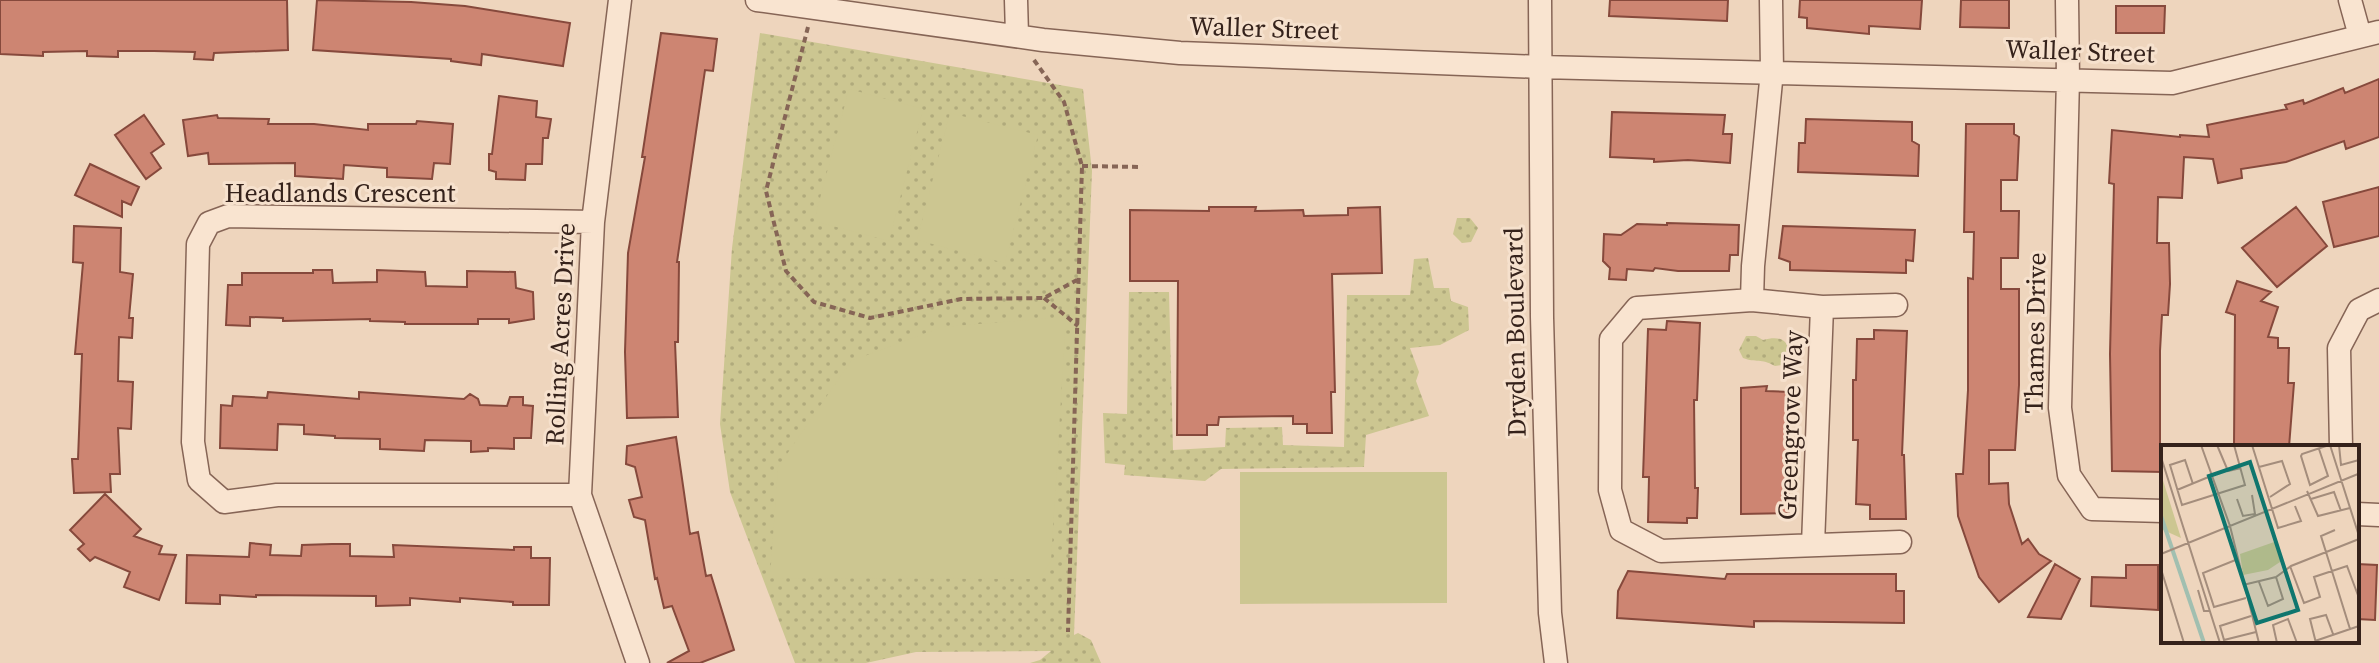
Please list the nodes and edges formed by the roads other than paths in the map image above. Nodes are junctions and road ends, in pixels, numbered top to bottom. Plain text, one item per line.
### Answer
1 (620, 0) edge
2 (757, 0) edge
3 (1016, 0) edge
4 (1540, 0) edge
5 (1771, 0) edge
6 (2067, 0) edge
7 (2350, 0) edge
8 (2370, 34) edge
9 (1017, 35) junction
10 (1541, 67) junction
11 (1772, 71) junction
12 (2068, 78) junction
13 (593, 222) junction
14 (1752, 300) junction
15 (2379, 300) edge
16 (1896, 305) dead end
17 (1822, 307) junction
18 (2341, 445) edge
19 (580, 495) junction
20 (2161, 511) edge
21 (2359, 514) edge
22 (2379, 515) edge
23 (1900, 542) dead end
24 (1813, 545) junction
25 (638, 663) edge
26 (1556, 663) edge

1 - 13 street, Rolling Acres Drive
2 - 9 street, Waller Street
3 - 9 street
4 - 10 street, Dryden Boulevard
5 - 11 street
6 - 12 street
7 - 8 street
8 - 12 street, Waller Street
9 - 10 street, Waller Street
10 - 11 street, Waller Street
10 - 26 street, Dryden Boulevard
11 - 12 street, Waller Street
11 - 14 street, Greengrove Way
12 - 20 street, Thames Drive
13 - 19 street, Rolling Acres Drive
13 - 19 street, Headlands Crescent
14 - 17 street, Greengrove Way
14 - 24 street, Greengrove Way
15 - 18 street
16 - 17 street, Greengrove Way
17 - 24 street, Greengrove Way
19 - 25 street, Rolling Acres Drive
21 - 22 street
23 - 24 street, Greengrove Way

